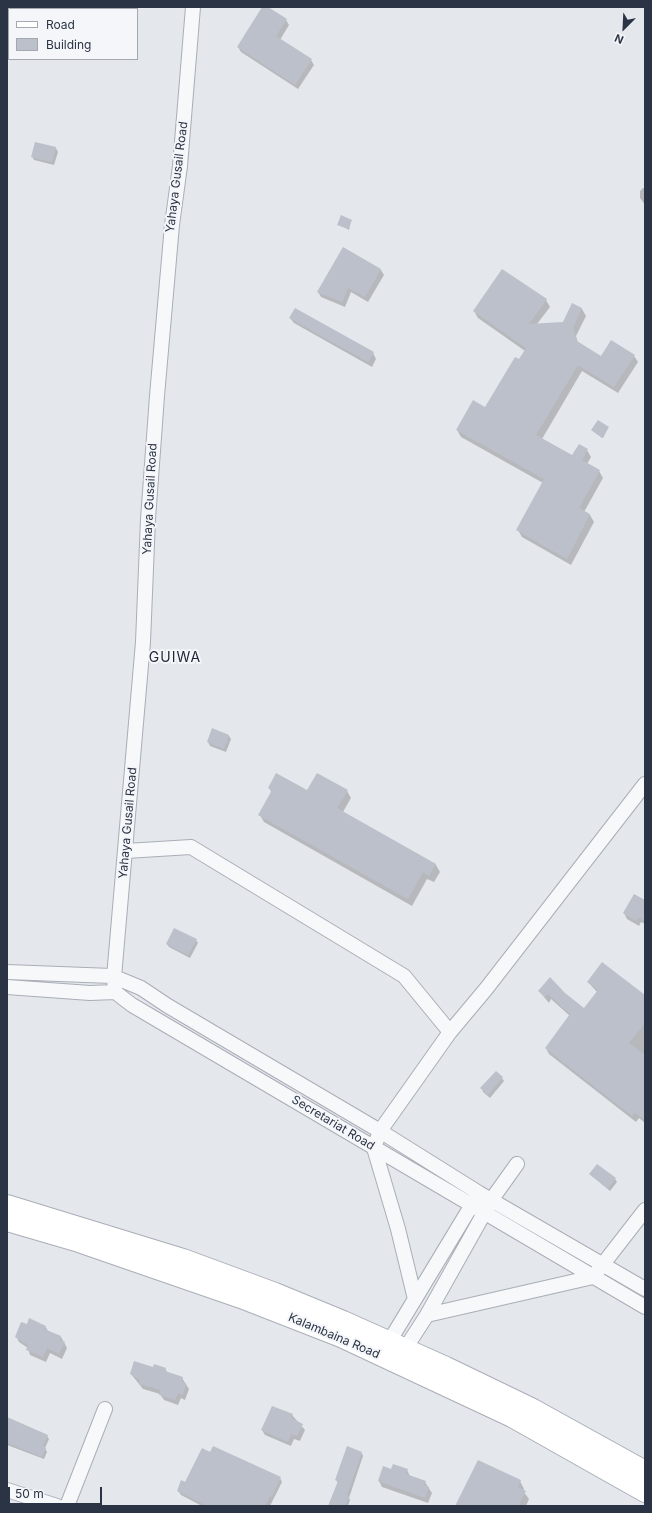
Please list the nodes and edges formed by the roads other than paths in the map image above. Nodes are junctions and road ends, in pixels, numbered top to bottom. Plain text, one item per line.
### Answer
1 (193, 7) edge
2 (643, 789) edge
3 (126, 851) junction
4 (7, 972) edge
5 (114, 977) junction
6 (7, 988) edge
7 (115, 992) junction
8 (450, 1032) junction
9 (380, 1131) junction
10 (374, 1148) junction
11 (516, 1164) dead end
12 (480, 1193) junction
13 (492, 1200) junction
14 (7, 1205) edge
15 (472, 1206) junction
16 (645, 1210) edge
17 (485, 1214) junction
18 (7, 1221) edge
19 (603, 1264) junction
20 (593, 1277) junction
21 (645, 1289) edge
22 (415, 1299) junction
23 (645, 1307) edge
24 (427, 1315) junction
25 (397, 1345) junction
26 (105, 1409) dead end
27 (645, 1471) edge
28 (7, 1490) edge
29 (645, 1492) edge
30 (56, 1506) edge
31 (67, 1506) edge

1 - 3 street, Yahaya Gusail Road
2 - 8 street
3 - 5 street, Yahaya Gusail Road
3 - 8 street
4 - 5 street, Secretariat Road
5 - 7 street, Yahaya Gusail Road
5 - 9 street, Secretariat Road
6 - 7 street
7 - 10 street, Secretariat Road
8 - 9 street
9 - 10 street
9 - 12 street, Secretariat Road
10 - 15 street, Secretariat Road
10 - 22 street
11 - 13 street
12 - 13 street, Secretariat Road
12 - 15 street
13 - 17 street
13 - 19 street, Secretariat Road
14 - 25 main road
15 - 17 street, Secretariat Road
15 - 22 street
16 - 19 street
17 - 20 street, Secretariat Road
17 - 24 street
18 - 29 main road, Kalambaina Road
19 - 20 street
19 - 21 street, Secretariat Road
20 - 23 street, Secretariat Road
20 - 24 street
22 - 25 street
24 - 25 street
25 - 27 main road
26 - 31 street
28 - 30 street

